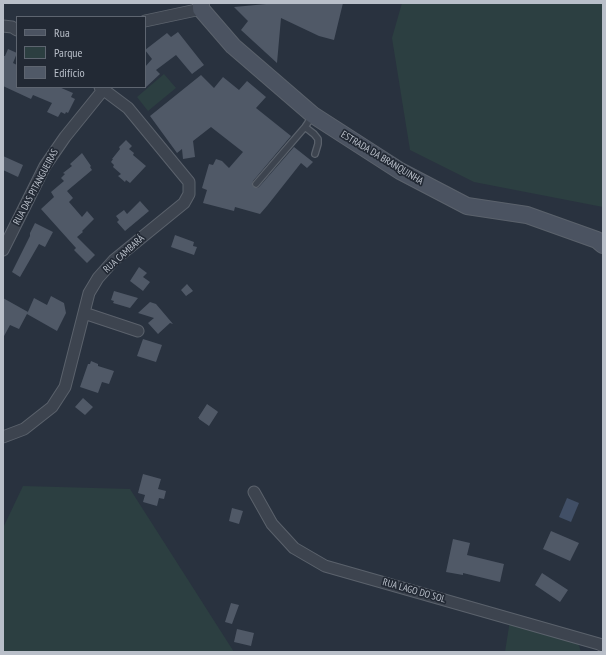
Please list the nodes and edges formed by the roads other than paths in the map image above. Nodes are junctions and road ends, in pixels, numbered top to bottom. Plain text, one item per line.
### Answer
1 (201, 6) edge
2 (146, 21) edge
3 (3, 26) edge
4 (16, 29) edge
5 (102, 88) edge
6 (309, 121) junction
7 (315, 154) dead end
8 (256, 184) dead end
9 (603, 245) edge
10 (3, 250) edge
11 (84, 313) junction
12 (138, 331) dead end
13 (3, 437) edge
14 (254, 492) dead end
15 (603, 646) edge

1 - 2 street
1 - 6 main road, ESTRADA DA BRANQUINHA
3 - 4 street
5 - 10 street, RUA DAS PITANGUEIRAS
5 - 11 street, RUA CAMBARÁ
6 - 7 lane
6 - 8 lane
6 - 9 main road, ESTRADA DA BRANQUINHA
11 - 12 street
11 - 13 street, RUA CAMBARÁ
14 - 15 street, RUA LAGO DO SOL

